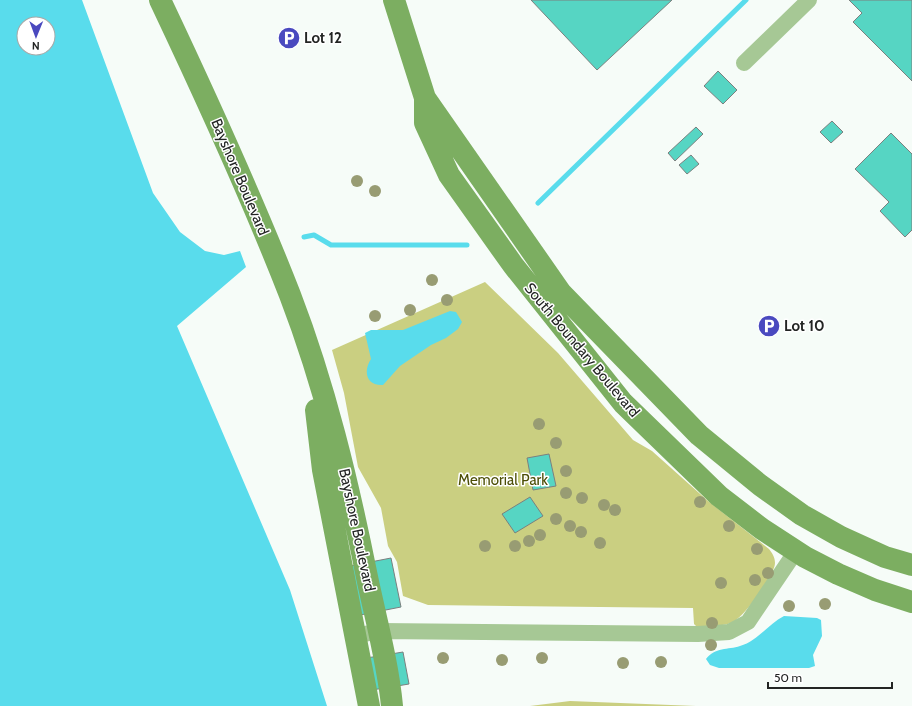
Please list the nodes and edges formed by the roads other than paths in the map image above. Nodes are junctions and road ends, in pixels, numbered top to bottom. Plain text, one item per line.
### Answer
1 (160, 0) edge
2 (394, 0) edge
3 (809, 0) edge
4 (744, 63) dead end
5 (425, 98) junction
6 (311, 357) junction
7 (796, 551) junction
8 (912, 565) edge
9 (912, 602) edge
10 (379, 631) junction
11 (355, 636) junction
12 (369, 706) edge
13 (392, 706) edge

1 - 6 main road, Bayshore Boulevard
2 - 5 main road, South Boundary Boulevard
3 - 4 street
5 - 7 main road, South Boundary Boulevard
5 - 8 main road, South Boundary Boulevard
6 - 10 main road, Bayshore Boulevard
6 - 11 main road, Bayshore Boulevard
7 - 9 main road, South Boundary Boulevard
7 - 10 street
10 - 11 street
10 - 13 main road, Bayshore Boulevard
11 - 12 main road, Bayshore Boulevard

